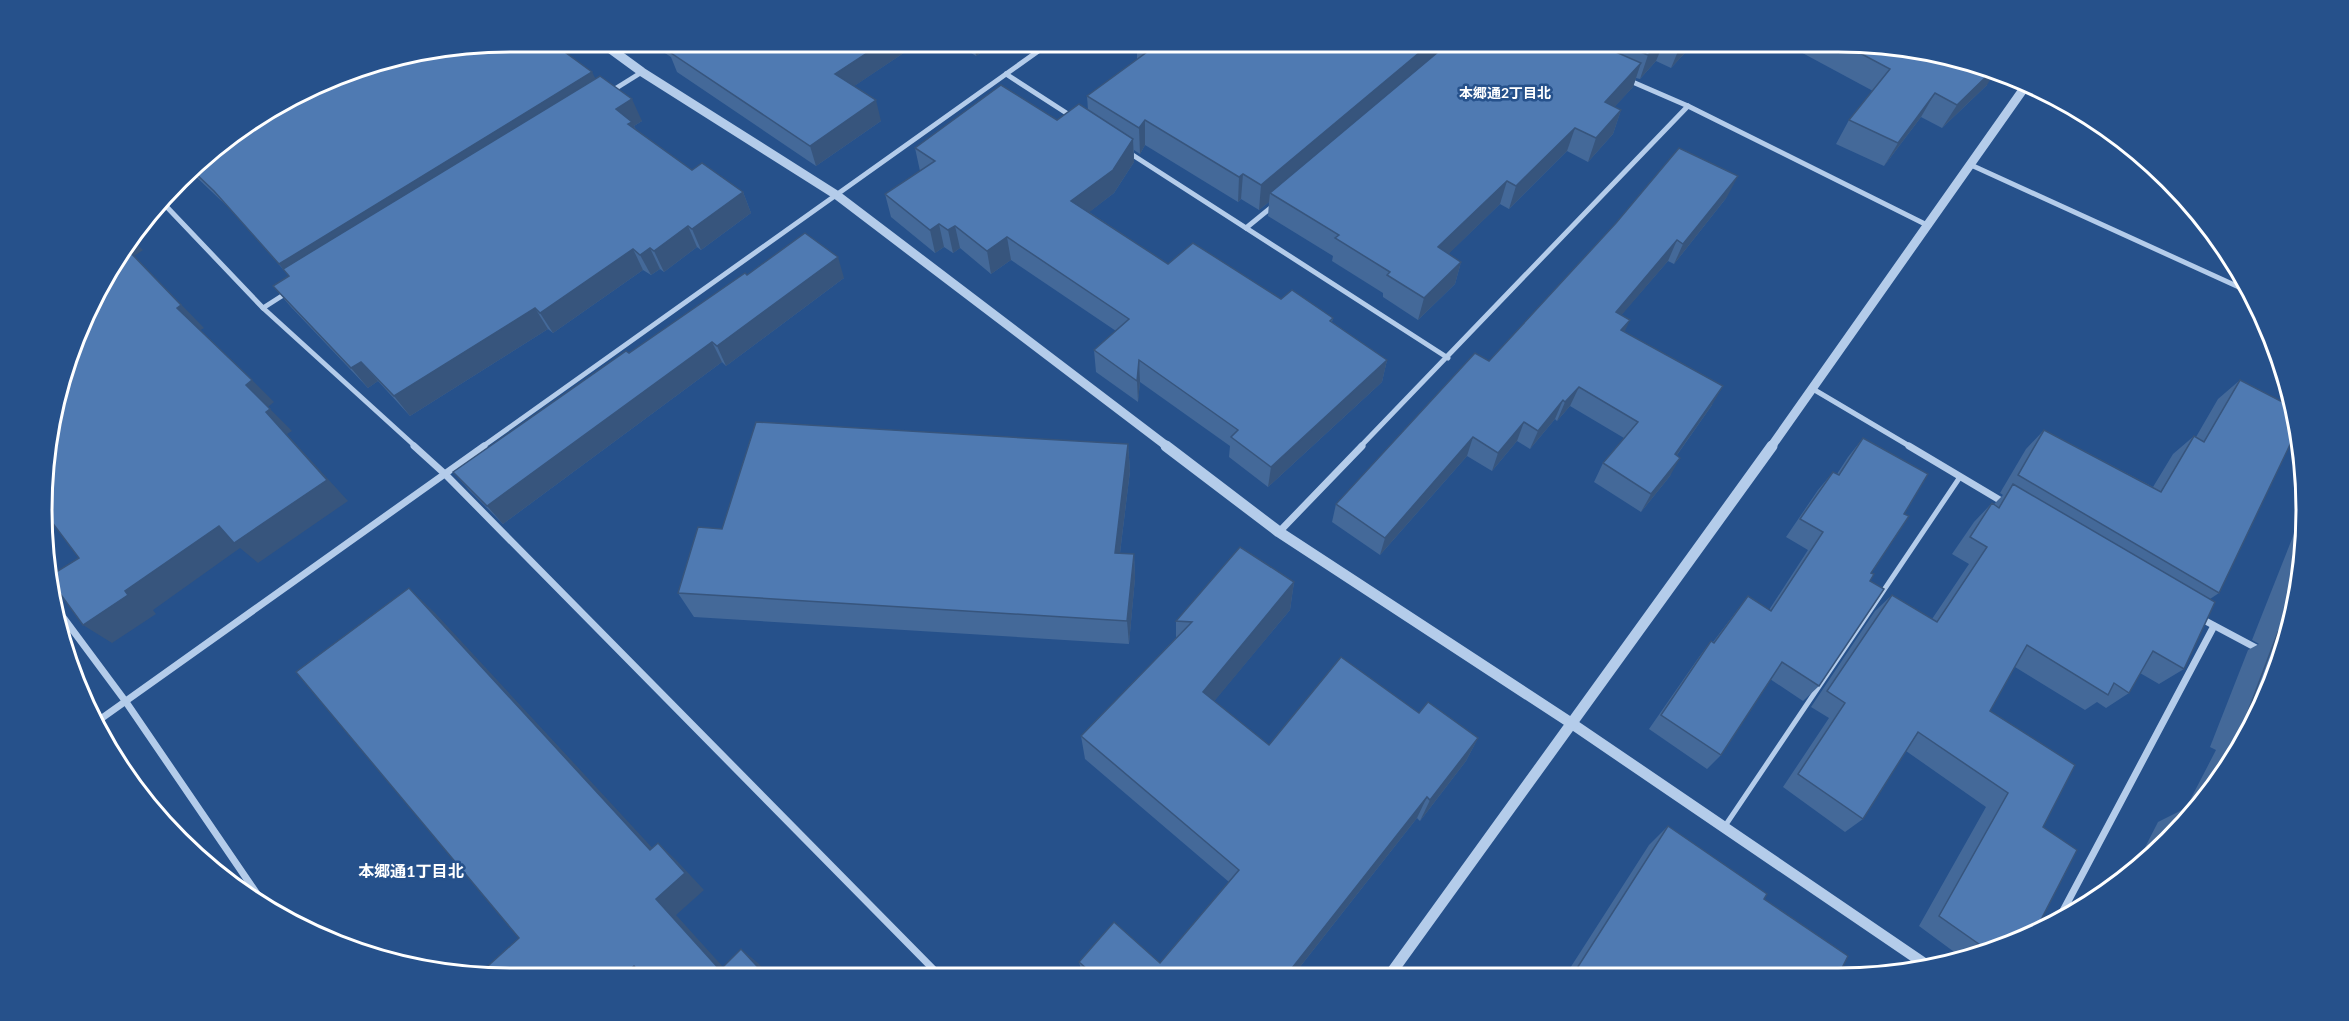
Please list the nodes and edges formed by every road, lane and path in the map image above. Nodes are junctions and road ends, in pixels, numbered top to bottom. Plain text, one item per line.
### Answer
1 (615, 52) edge
2 (1037, 52) edge
3 (642, 72) junction
4 (1006, 74) junction
5 (1626, 79) edge
6 (2022, 91) edge
7 (602, 97) edge
8 (1688, 106) junction
9 (1076, 119) edge
10 (1126, 151) edge
11 (1971, 165) junction
12 (838, 196) junction
13 (1281, 199) edge
14 (167, 208) edge
15 (1929, 226) junction
16 (1246, 228) junction
17 (2237, 286) edge
18 (293, 289) edge
19 (263, 308) junction
20 (1448, 358) junction
21 (1813, 389) junction
22 (446, 475) junction
23 (1960, 477) junction
24 (2011, 507) edge
25 (1280, 532) junction
26 (2194, 614) edge
27 (66, 621) edge
28 (2214, 626) junction
29 (2272, 657) edge
30 (126, 702) junction
31 (103, 718) edge
32 (1571, 723) junction
33 (1724, 827) junction
34 (254, 890) edge
35 (2064, 909) edge
36 (1921, 961) edge
37 (932, 968) edge
38 (1395, 968) edge

1 - 3 street
2 - 4 street
3 - 7 street
3 - 12 street
4 - 9 street
4 - 12 street
5 - 8 street
6 - 11 street
8 - 15 street
8 - 20 street
10 - 16 street
11 - 15 street
11 - 17 street
12 - 22 street
12 - 25 street
13 - 16 street
14 - 19 street
15 - 21 street
16 - 20 street
18 - 19 street
19 - 22 street
20 - 25 street
21 - 23 street
21 - 32 street
22 - 30 street
22 - 37 street
23 - 24 street
23 - 33 lane
25 - 32 street
26 - 28 street
27 - 30 street
28 - 29 street
28 - 35 street
30 - 31 street
30 - 34 street
32 - 33 street
32 - 38 street
33 - 36 street

